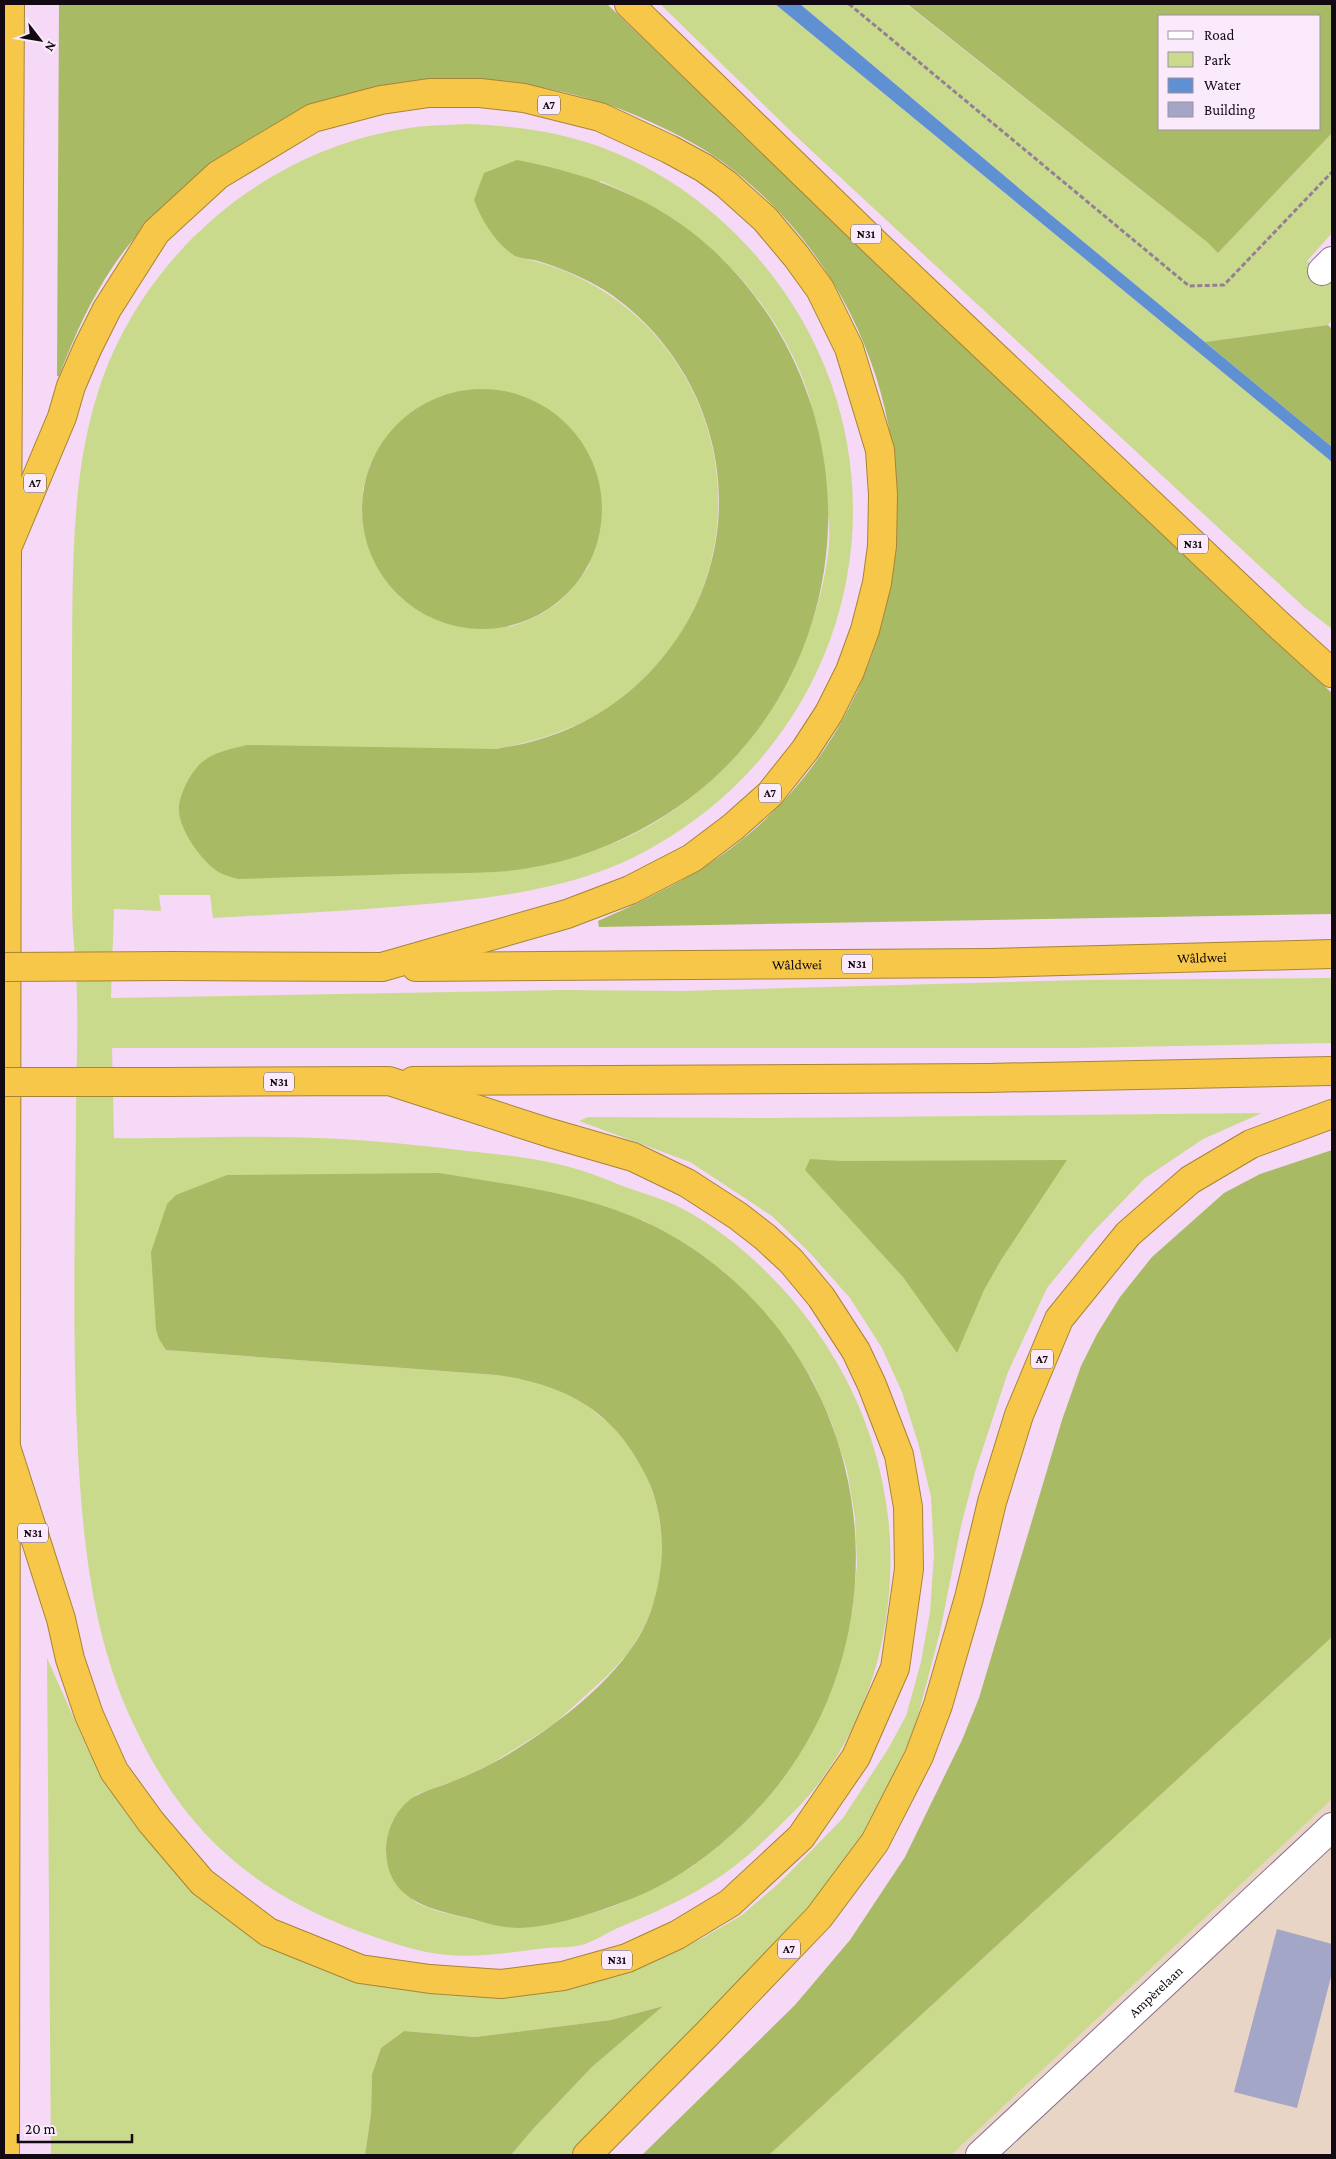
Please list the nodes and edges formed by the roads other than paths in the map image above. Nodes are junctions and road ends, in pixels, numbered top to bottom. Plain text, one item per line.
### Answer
1 (10, 4) edge
2 (629, 4) edge
3 (7, 548) junction
4 (1332, 673) edge
5 (1332, 954) edge
6 (4, 967) edge
7 (382, 968) junction
8 (1332, 1071) edge
9 (389, 1081) junction
10 (4, 1082) edge
11 (1332, 1114) edge
12 (6, 1447) junction
13 (1332, 1826) edge
14 (5, 2155) edge
15 (587, 2155) edge
16 (980, 2155) edge

1 - 3 highway, A7
2 - 4 highway, N31
3 - 7 highway, A7
3 - 12 highway, A7
5 - 7 highway, Wâldwei / N31
6 - 7 highway, N31, bridge
8 - 9 highway, N31
9 - 10 highway, N31, bridge
9 - 12 highway, N31
11 - 15 highway, A7
12 - 14 highway, A7
13 - 16 street, Ampèrelaan

